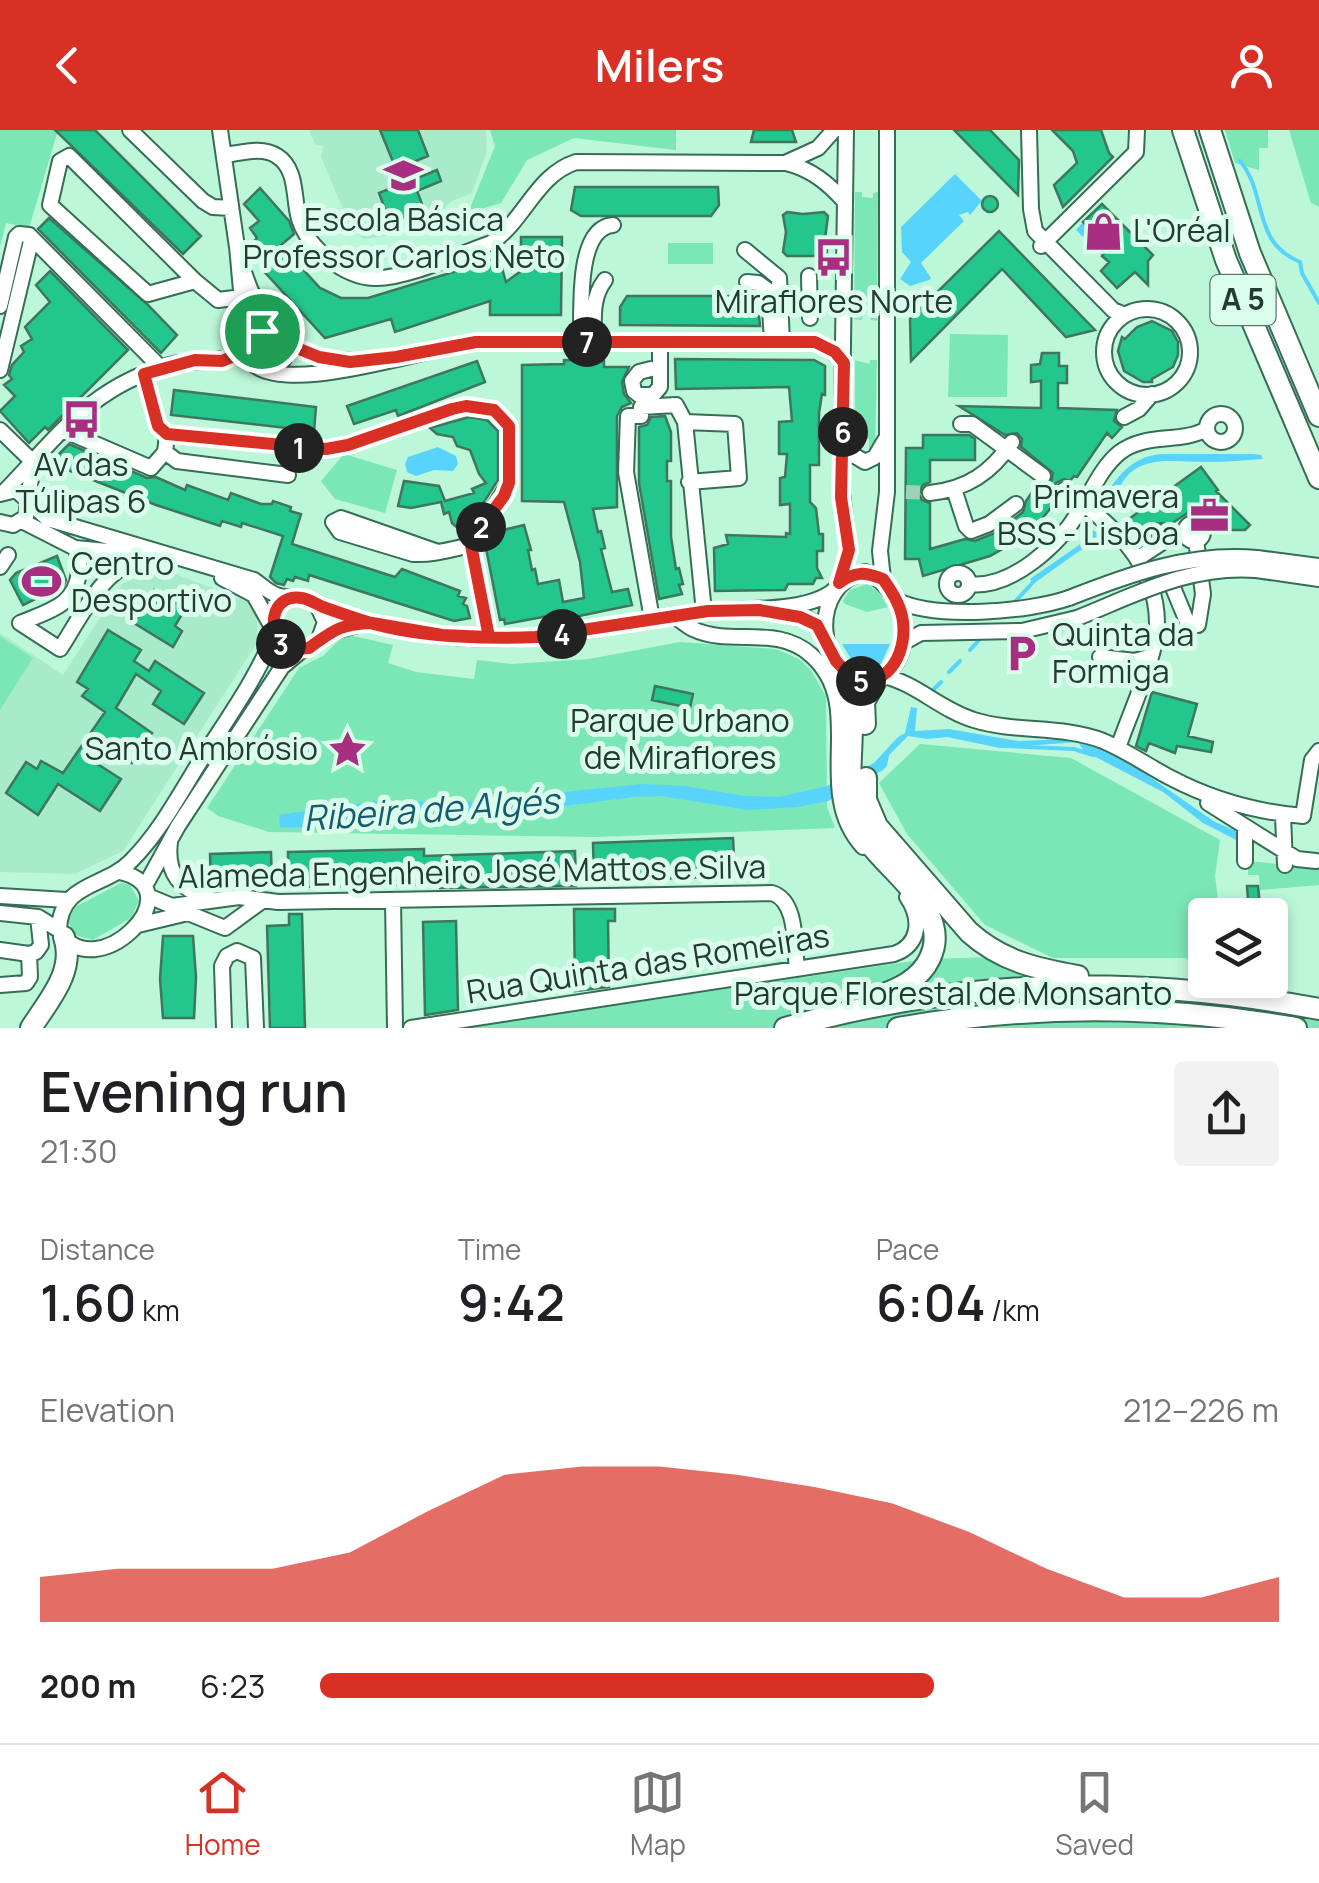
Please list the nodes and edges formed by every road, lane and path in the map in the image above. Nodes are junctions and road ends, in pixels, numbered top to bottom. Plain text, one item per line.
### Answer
1 (130, 130) edge
2 (220, 130) edge
3 (834, 130) edge
4 (846, 130) edge
5 (887, 130) edge
6 (1028, 130) edge
7 (1184, 130) edge
8 (1210, 130) edge
9 (1135, 132) edge
10 (225, 155) junction
11 (785, 163) junction
12 (1095, 175) dead end
13 (846, 202) junction
14 (231, 208) junction
15 (1076, 217) junction
16 (613, 225) dead end
17 (29, 235) junction
18 (237, 246) junction
19 (1046, 247) junction
20 (745, 250) dead end
21 (809, 276) dead end
22 (195, 281) junction
23 (747, 282) dead end
24 (584, 283) junction
25 (242, 297) junction
26 (809, 298) junction
27 (781, 305) junction
28 (0, 306) edge
29 (844, 317) junction
30 (810, 318) dead end
31 (1119, 320) junction
32 (5, 322) edge
33 (279, 336) junction
34 (588, 342) junction
35 (660, 342) junction
36 (777, 342) junction
37 (815, 342) junction
38 (247, 347) junction
39 (396, 357) junction
40 (206, 361) junction
41 (844, 363) junction
42 (161, 368) junction
43 (652, 369) dead end
44 (0, 370) edge
45 (260, 370) junction
46 (144, 374) junction
47 (1152, 394) junction
48 (1319, 416) edge
49 (1124, 417) dead end
50 (685, 422) junction
51 (961, 424) dead end
52 (1206, 428) dead end
53 (0, 430) edge
54 (63, 430) junction
55 (843, 430) junction
56 (167, 434) junction
57 (885, 434) junction
58 (1009, 446) junction
59 (166, 452) junction
60 (33, 462) junction
61 (288, 474) dead end
62 (1043, 476) dead end
63 (1319, 478) edge
64 (689, 482) junction
65 (954, 489) junction
66 (1064, 490) dead end
67 (3, 492) edge
68 (887, 492) junction
69 (906, 492) tunnel mouth
70 (930, 493) tunnel mouth
71 (27, 500) junction
72 (1016, 504) dead end
73 (1084, 504) junction
74 (0, 522) edge
75 (22, 522) junction
76 (1160, 532) dead end
77 (1196, 540) dead end
78 (471, 545) junction
79 (74, 548) junction
80 (438, 552) junction
81 (158, 559) junction
82 (1137, 559) junction
83 (80, 565) junction
84 (1319, 566) edge
85 (110, 576) junction
86 (883, 579) junction
87 (1148, 579) junction
88 (1319, 579) edge
89 (969, 584) dead end
90 (836, 587) junction
91 (295, 598) junction
92 (896, 600) junction
93 (318, 605) junction
94 (759, 610) junction
95 (704, 612) junction
96 (674, 616) junction
97 (652, 619) junction
98 (372, 623) junction
99 (274, 633) junction
100 (323, 634) junction
101 (489, 637) junction
102 (826, 639) junction
103 (900, 649) junction
104 (301, 651) junction
105 (844, 672) junction
106 (880, 678) junction
107 (931, 697) junction
108 (1118, 748) junction
109 (1319, 751) edge
110 (1174, 780) junction
111 (1284, 814) junction
112 (1245, 827) junction
113 (171, 838) junction
114 (1285, 858) junction
115 (1316, 861) dead end
116 (1244, 862) dead end
117 (120, 872) junction
118 (147, 891) junction
119 (0, 896) edge
120 (67, 900) junction
121 (215, 900) junction
122 (393, 900) junction
123 (262, 901) junction
124 (0, 913) edge
125 (38, 917) junction
126 (209, 922) junction
127 (138, 926) junction
128 (61, 933) junction
129 (1, 951) edge
130 (29, 954) junction
131 (797, 970) junction
132 (0, 976) edge
133 (0, 984) edge
134 (1139, 986) junction
135 (1319, 1009) edge
136 (1252, 1024) edge
137 (31, 1028) edge
138 (224, 1028) edge
139 (256, 1028) edge
140 (395, 1028) edge
141 (411, 1028) edge
142 (784, 1028) edge
143 (898, 1028) edge
144 (1296, 1028) edge

1 - 14 street
2 - 10 street
3 - 11 street
4 - 13 street
5 - 57 street
6 - 19 street
7 - 63 highway, A 5
8 - 48 highway, A 5
9 - 15 street
10 - 11 street
10 - 14 street
11 - 13 street
12 - 15 street
13 - 29 street
14 - 18 street
15 - 19 street
16 - 24 street
17 - 28 street
17 - 32 street
17 - 42 street
18 - 25 street
18 - 33 street
19 - 31 street
20 - 27 street
21 - 26 street
22 - 22 street
22 - 25 street
23 - 36 street
24 - 34 street
24 - 34 street
25 - 38 street
26 - 27 street
26 - 30 street
27 - 36 street
29 - 37 street
29 - 41 street
31 - 47 street
31 - 47 street
32 - 44 street
33 - 38 street
33 - 39 street
33 - 45 street
34 - 35 street
34 - 39 street
35 - 36 street
35 - 43 street
36 - 37 street
37 - 41 street
38 - 40 street
38 - 45 street
39 - 45 street
40 - 42 street
40 - 45 street
41 - 55 street
42 - 46 street
46 - 54 street
46 - 56 street
47 - 49 street
50 - 64 street
50 - 64 street
50 - 97 street
51 - 58 street
52 - 73 street
53 - 60 street
54 - 59 street
54 - 60 street
55 - 57 street
55 - 90 street
56 - 59 street
56 - 78 street
57 - 68 street
58 - 62 street
58 - 65 street
59 - 61 street
60 - 67 street
60 - 71 street
64 - 95 street
65 - 70 street
65 - 72 street
66 - 73 street
67 - 71 street
68 - 69 street
68 - 86 street
71 - 75 street
71 - 91 street
73 - 82 street
73 - 89 street
74 - 75 street
75 - 79 street
76 - 82 street
77 - 87 street
78 - 80 street
78 - 101 street
79 - 81 street
79 - 83 street
80 - 80 street
81 - 85 street
81 - 99 street
82 - 87 street
83 - 85 street
83 - 85 street
84 - 92 street, bridge
86 - 90 street
86 - 92 street
87 - 108 street
88 - 103 street, bridge
90 - 94 street
90 - 102 street
91 - 93 street
91 - 99 street
92 - 103 street
93 - 98 street
93 - 100 street
94 - 95 street
94 - 102 street
95 - 96 street
96 - 97 street
96 - 131 street, Rua Quinta das Romeiras
97 - 101 street
98 - 100 street
98 - 101 street
99 - 104 street
99 - 117 street
100 - 104 street
102 - 105 street
103 - 106 street
103 - 107 street
104 - 113 street
105 - 106 street
105 - 142 highway
106 - 107 street
106 - 134 highway
107 - 108 street
108 - 110 street
109 - 111 street
110 - 111 street
110 - 112 street
111 - 114 street
112 - 114 street
112 - 116 street
113 - 118 street
113 - 121 street
114 - 115 street
117 - 118 street
117 - 120 street
118 - 121 street, Alameda Engenheiro José Mattos e Silva
118 - 127 street
119 - 120 street
120 - 128 street
121 - 123 street, Alameda Engenheiro José Mattos e Silva
121 - 126 street
122 - 123 street, Alameda Engenheiro José Mattos e Silva
122 - 131 street, Alameda Engenheiro José Mattos e Silva
122 - 140 street
123 - 126 street
124 - 125 street
125 - 128 street
125 - 130 street
126 - 127 street
127 - 128 street
128 - 137 highway
129 - 130 street
129 - 132 street
130 - 133 street
131 - 141 street, Rua Quinta das Romeiras
134 - 135 highway
134 - 142 highway
136 - 143 highway
136 - 144 highway
138 - 139 street

